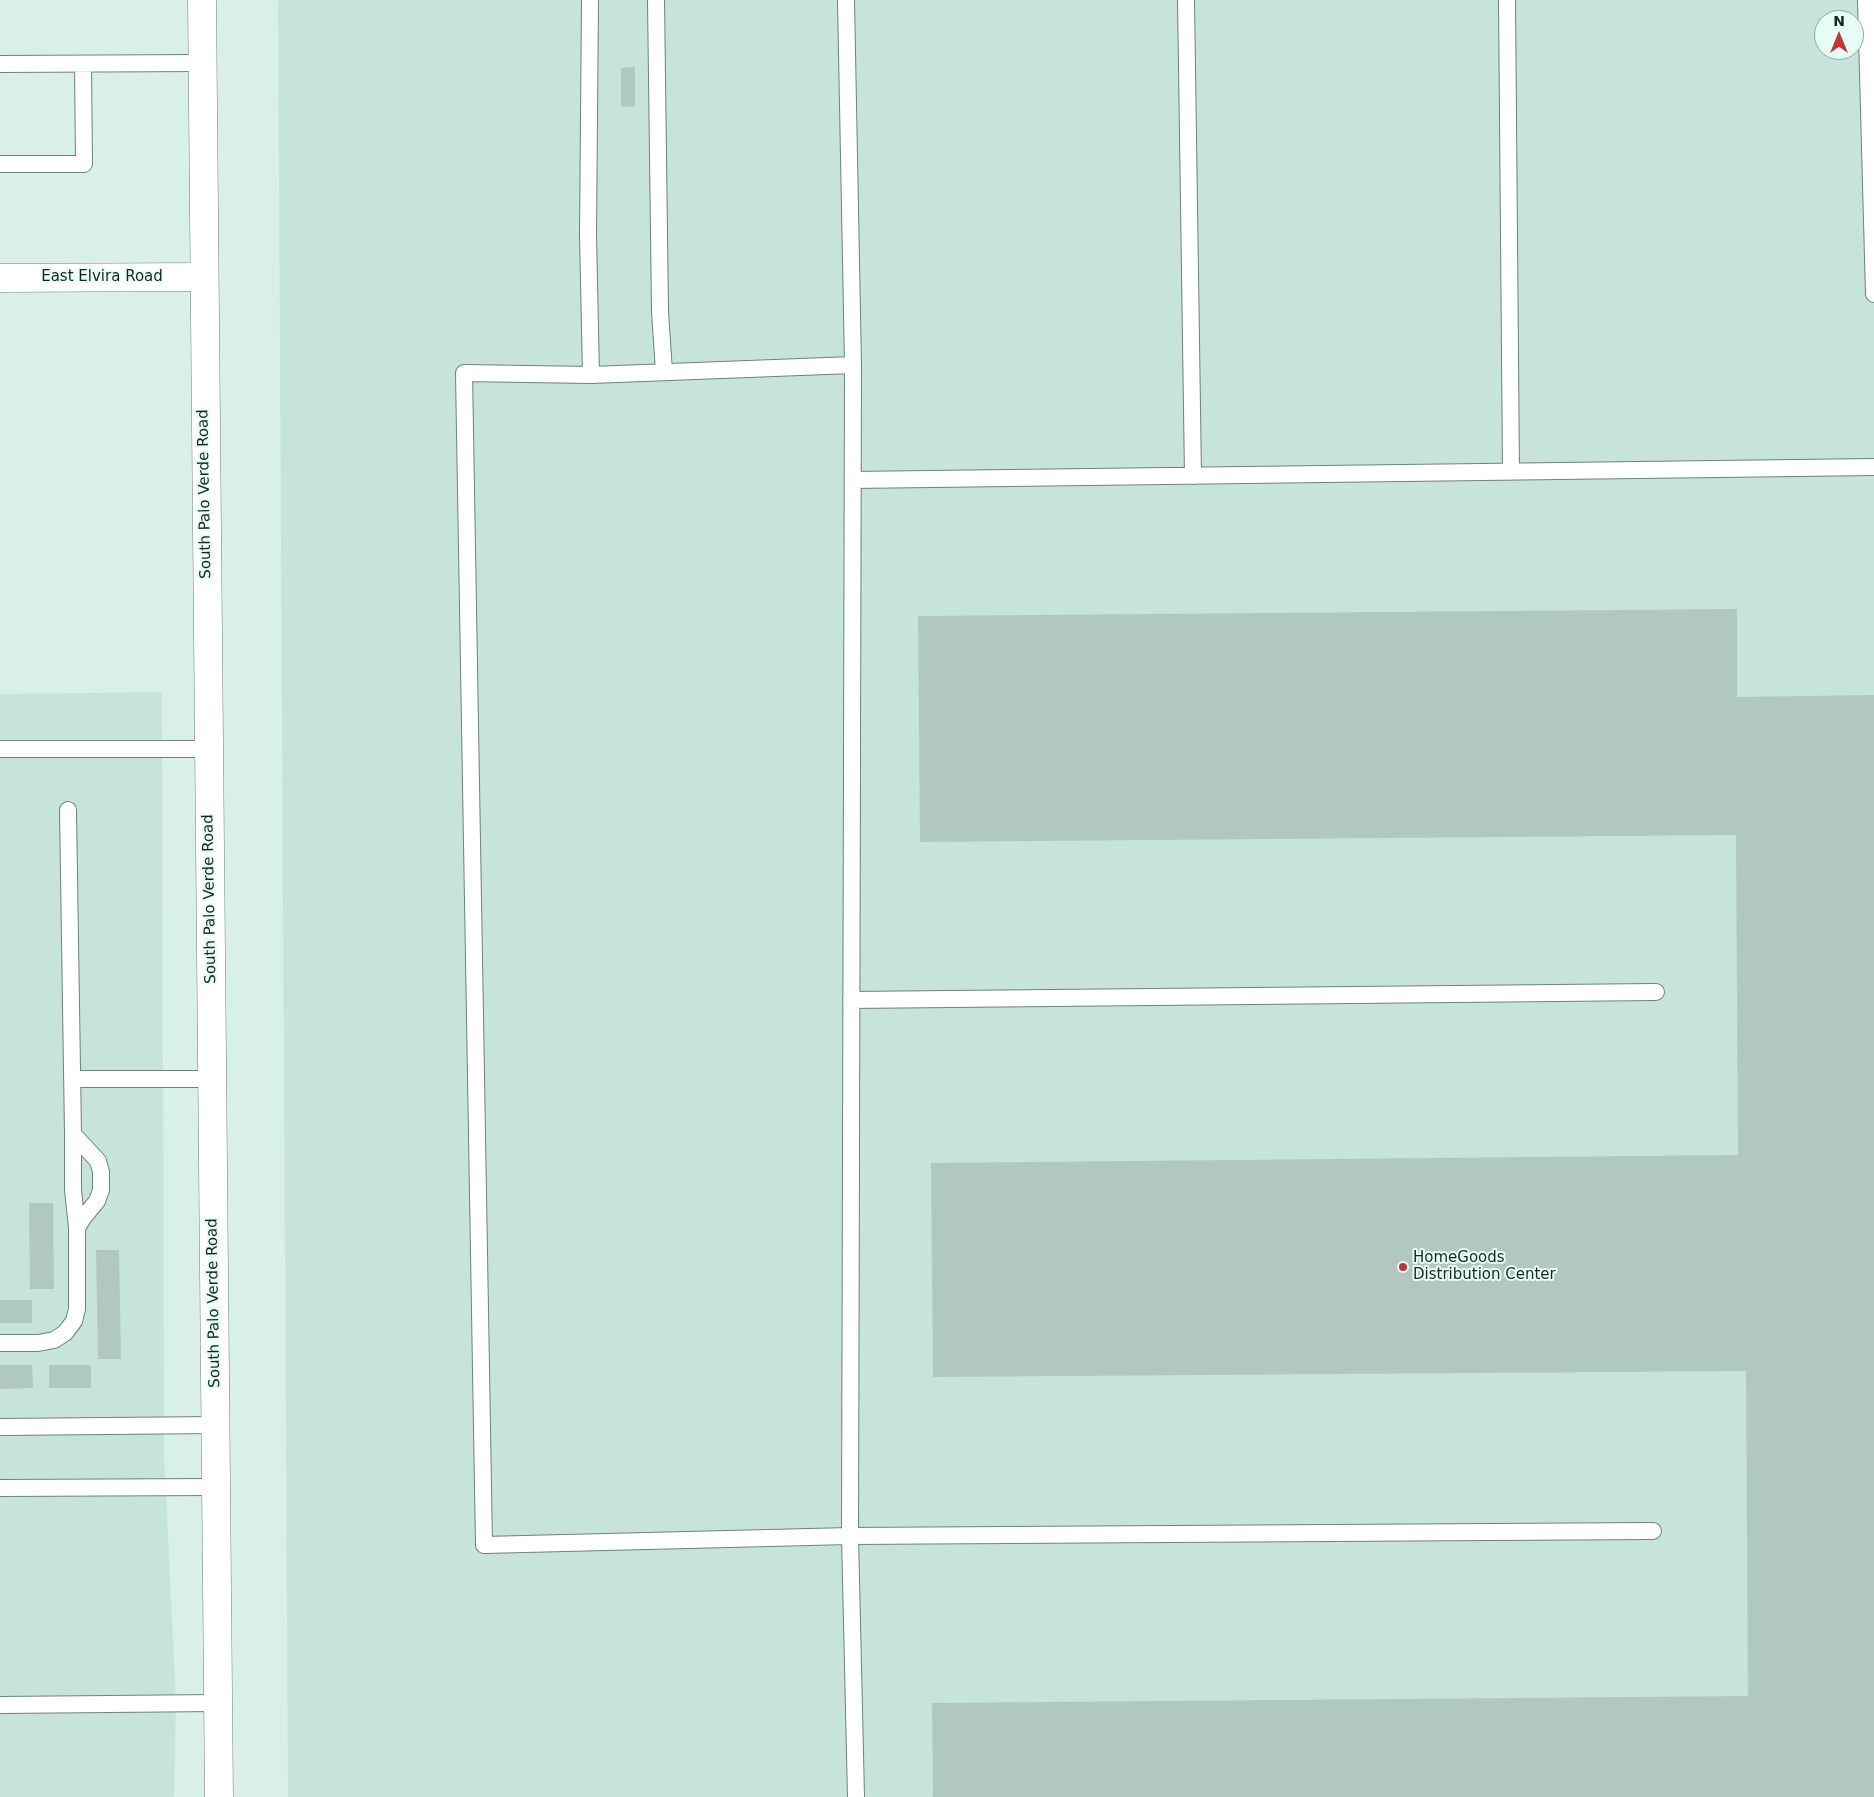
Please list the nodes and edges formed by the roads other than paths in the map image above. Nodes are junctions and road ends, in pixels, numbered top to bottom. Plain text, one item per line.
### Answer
1 (202, 0) edge
2 (590, 0) edge
3 (656, 0) edge
4 (846, 0) edge
5 (1186, 0) edge
6 (1507, 0) edge
7 (1866, 0) edge
8 (202, 63) junction
9 (0, 64) edge
10 (83, 64) junction
11 (0, 164) edge
12 (203, 277) junction
13 (0, 278) edge
14 (1874, 294) edge
15 (853, 365) junction
16 (664, 372) junction
17 (591, 375) junction
18 (1874, 467) edge
19 (1512, 472) junction
20 (1193, 476) junction
21 (853, 480) junction
22 (0, 749) edge
23 (208, 749) junction
24 (68, 810) dead end
25 (1656, 992) dead end
26 (851, 1000) junction
27 (72, 1079) junction
28 (211, 1079) junction
29 (73, 1134) junction
30 (77, 1228) junction
31 (0, 1343) edge
32 (215, 1425) junction
33 (0, 1427) edge
34 (215, 1487) junction
35 (0, 1488) edge
36 (1653, 1531) dead end
37 (850, 1536) junction
38 (218, 1702) junction
39 (0, 1705) edge
40 (219, 1797) edge
41 (856, 1797) edge

1 - 8 street, South Palo Verde Road
2 - 17 lane
3 - 16 lane
4 - 15 lane
5 - 20 lane
6 - 19 lane
7 - 14 lane
8 - 10 lane
8 - 12 street, South Palo Verde Road
9 - 10 lane
10 - 11 lane
12 - 13 street, East Elvira Road
12 - 23 street, South Palo Verde Road
15 - 16 lane
15 - 21 lane
16 - 17 lane
17 - 37 lane
18 - 19 lane
19 - 20 lane
20 - 21 lane
21 - 26 lane
22 - 23 lane
23 - 28 street, South Palo Verde Road
24 - 27 lane
25 - 26 lane
26 - 37 lane
27 - 28 lane
27 - 29 lane
28 - 32 street, South Palo Verde Road
29 - 30 lane
29 - 30 lane
30 - 31 lane
32 - 33 lane
32 - 34 street, South Palo Verde Road
34 - 35 lane
34 - 38 street, South Palo Verde Road
36 - 37 lane
37 - 41 lane
38 - 39 lane
38 - 40 street, South Palo Verde Road

